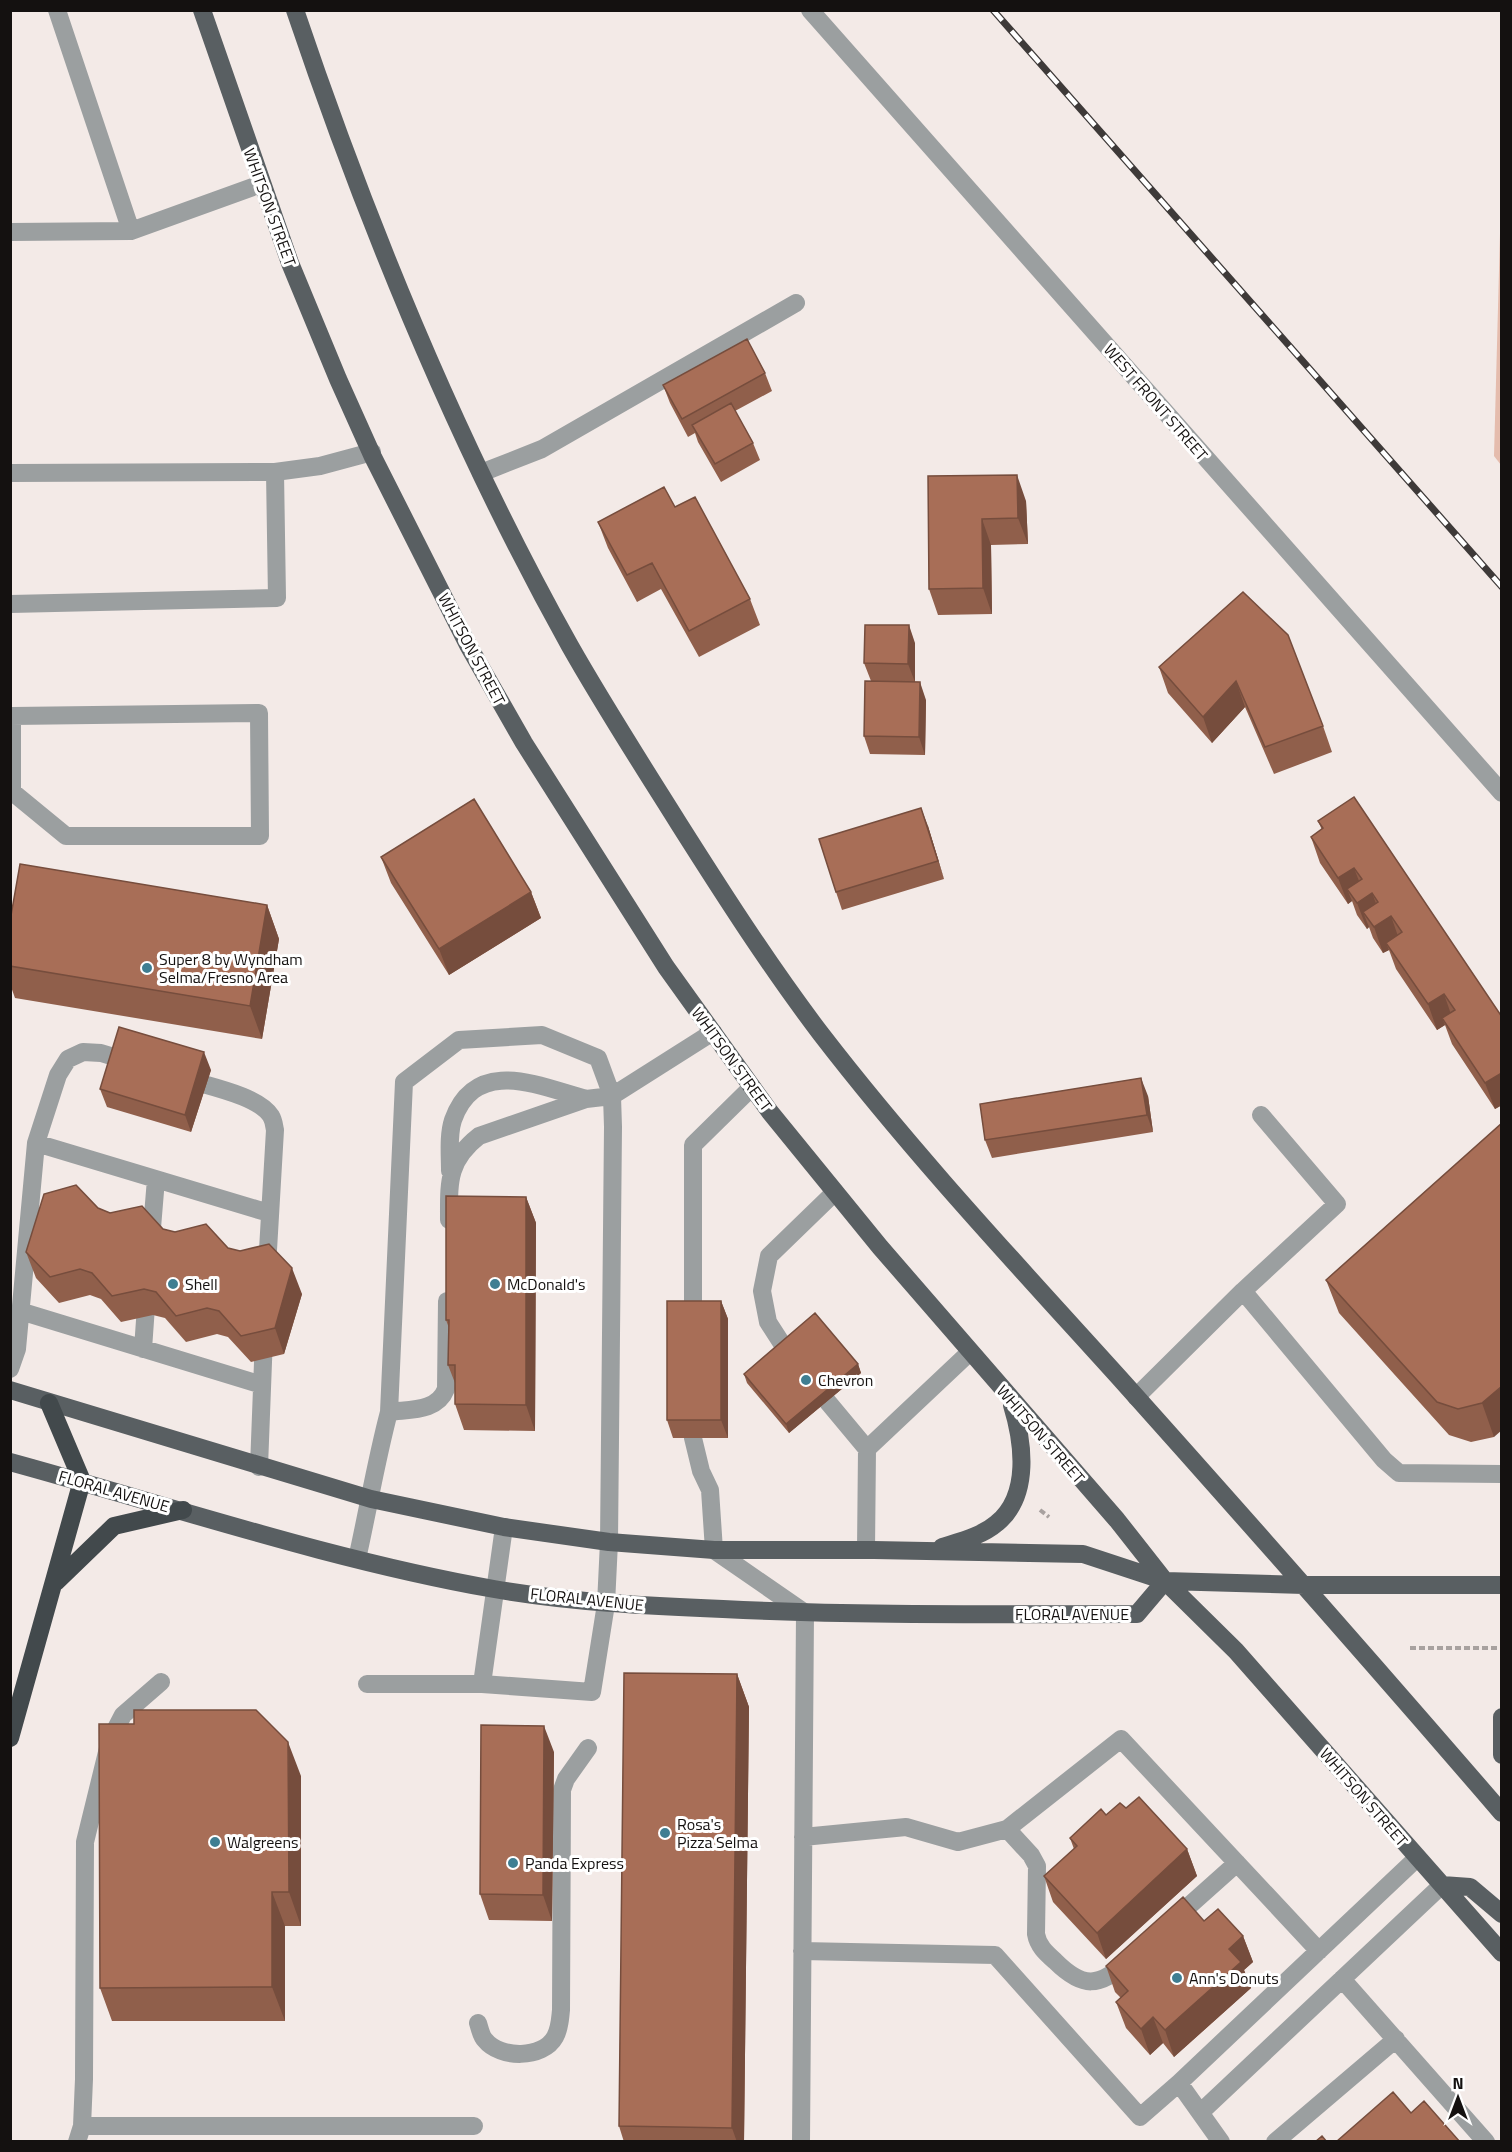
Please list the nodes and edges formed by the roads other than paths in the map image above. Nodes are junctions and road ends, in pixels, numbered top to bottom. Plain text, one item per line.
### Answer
1 (57, 10) edge
2 (202, 10) edge
3 (295, 10) edge
4 (810, 10) edge
5 (261, 184) junction
6 (131, 231) junction
7 (10, 232) edge
8 (796, 303) dead end
9 (372, 452) junction
10 (275, 472) junction
11 (481, 472) junction
12 (10, 474) edge
13 (10, 604) edge
14 (11, 790) edge
15 (1502, 793) edge
16 (713, 1032) junction
17 (145, 1066) edge
18 (167, 1074) edge
19 (752, 1087) junction
20 (612, 1096) junction
21 (586, 1099) junction
22 (1262, 1115) dead end
23 (36, 1143) junction
24 (156, 1179) junction
25 (449, 1180) junction
26 (835, 1192) junction
27 (269, 1213) junction
28 (448, 1238) edge
29 (266, 1282) edge
30 (448, 1284) edge
31 (1243, 1292) junction
32 (20, 1311) junction
33 (265, 1316) edge
34 (693, 1319) edge
35 (143, 1349) junction
36 (786, 1350) edge
37 (970, 1352) junction
38 (10, 1370) edge
39 (262, 1385) junction
40 (10, 1390) edge
41 (1136, 1397) junction
42 (1009, 1398) junction
43 (827, 1401) edge
44 (49, 1402) junction
45 (389, 1412) junction
46 (693, 1438) edge
47 (867, 1449) junction
48 (10, 1462) edge
49 (259, 1467) junction
50 (1502, 1474) edge
51 (82, 1481) junction
52 (371, 1499) junction
53 (183, 1510) junction
54 (504, 1527) junction
55 (609, 1542) junction
56 (714, 1550) junction
57 (866, 1550) junction
58 (929, 1551) junction
59 (357, 1559) junction
60 (1165, 1581) junction
61 (55, 1583) junction
62 (1304, 1585) junction
63 (1502, 1585) edge
64 (494, 1589) junction
65 (606, 1604) junction
66 (805, 1613) junction
67 (161, 1682) dead end
68 (368, 1684) dead end
69 (482, 1684) junction
70 (1502, 1717) edge
71 (10, 1738) edge
72 (588, 1748) dead end
73 (1502, 1755) edge
74 (1502, 1813) edge
75 (1007, 1829) junction
76 (803, 1837) junction
77 (1417, 1858) junction
78 (1237, 1863) junction
79 (1442, 1885) junction
80 (1502, 1914) edge
81 (1158, 1934) edge
82 (1141, 1950) edge
83 (802, 1951) junction
84 (1319, 1951) junction
85 (1502, 1953) edge
86 (1342, 1979) junction
87 (478, 2023) dead end
88 (1396, 2039) junction
89 (1179, 2084) junction
90 (1201, 2112) junction
91 (474, 2126) dead end
92 (79, 2134) edge
93 (302, 2134) edge
94 (801, 2142) edge
95 (1221, 2142) edge
96 (1275, 2142) edge
97 (1486, 2142) edge

1 - 6 street
2 - 5 main road, WHITSON STREET
3 - 11 main road
4 - 15 street, WEST FRONT STREET
5 - 6 street
5 - 9 main road, WHITSON STREET
6 - 7 street
8 - 11 street
9 - 10 street
9 - 16 main road, WHITSON STREET
10 - 12 street
10 - 13 street
11 - 41 main road
14 - 14 street
16 - 19 main road, WHITSON STREET
16 - 20 street
17 - 23 street
18 - 27 street
19 - 26 main road, WHITSON STREET
19 - 34 street
20 - 21 street
20 - 45 street
20 - 55 street
21 - 25 street
21 - 25 street
22 - 31 street
23 - 24 street
23 - 32 street
24 - 27 street
24 - 35 street
25 - 28 street
26 - 36 street
26 - 37 main road, WHITSON STREET
27 - 29 street
30 - 45 street
31 - 41 street
31 - 50 street
32 - 35 street
32 - 38 street
33 - 39 street
35 - 39 street
37 - 42 main road, WHITSON STREET
37 - 47 street
39 - 49 street
40 - 44 main road
41 - 62 main road
42 - 58 main road
42 - 60 main road, WHITSON STREET
43 - 47 street
44 - 49 main road
44 - 51 highway
45 - 52 street
46 - 56 street
47 - 57 street
48 - 51 main road, FLORAL AVENUE
49 - 52 main road
51 - 53 main road, FLORAL AVENUE
51 - 61 highway
52 - 54 main road
52 - 59 street
53 - 59 main road, FLORAL AVENUE
53 - 61 highway
54 - 55 main road
54 - 64 street
55 - 56 main road
55 - 65 street
56 - 57 main road
56 - 66 street
57 - 58 main road
58 - 60 main road
59 - 64 main road, FLORAL AVENUE
60 - 62 main road
60 - 66 main road, FLORAL AVENUE
60 - 77 main road, WHITSON STREET
61 - 71 highway
62 - 63 main road
62 - 74 main road
64 - 65 main road, FLORAL AVENUE
64 - 69 street
65 - 66 main road, FLORAL AVENUE
65 - 69 street
66 - 76 street
67 - 92 street
68 - 69 street
70 - 73 main road
72 - 87 street
75 - 76 street
75 - 78 street
75 - 82 street
76 - 83 street
77 - 79 main road, WHITSON STREET
77 - 84 street
78 - 81 street
78 - 84 street
79 - 80 main road
79 - 85 main road, WHITSON STREET
79 - 86 street
83 - 89 street
83 - 94 street
84 - 89 street
86 - 88 street
86 - 90 street
88 - 96 street
88 - 97 street
89 - 90 street
90 - 95 street
91 - 93 street
92 - 93 street

